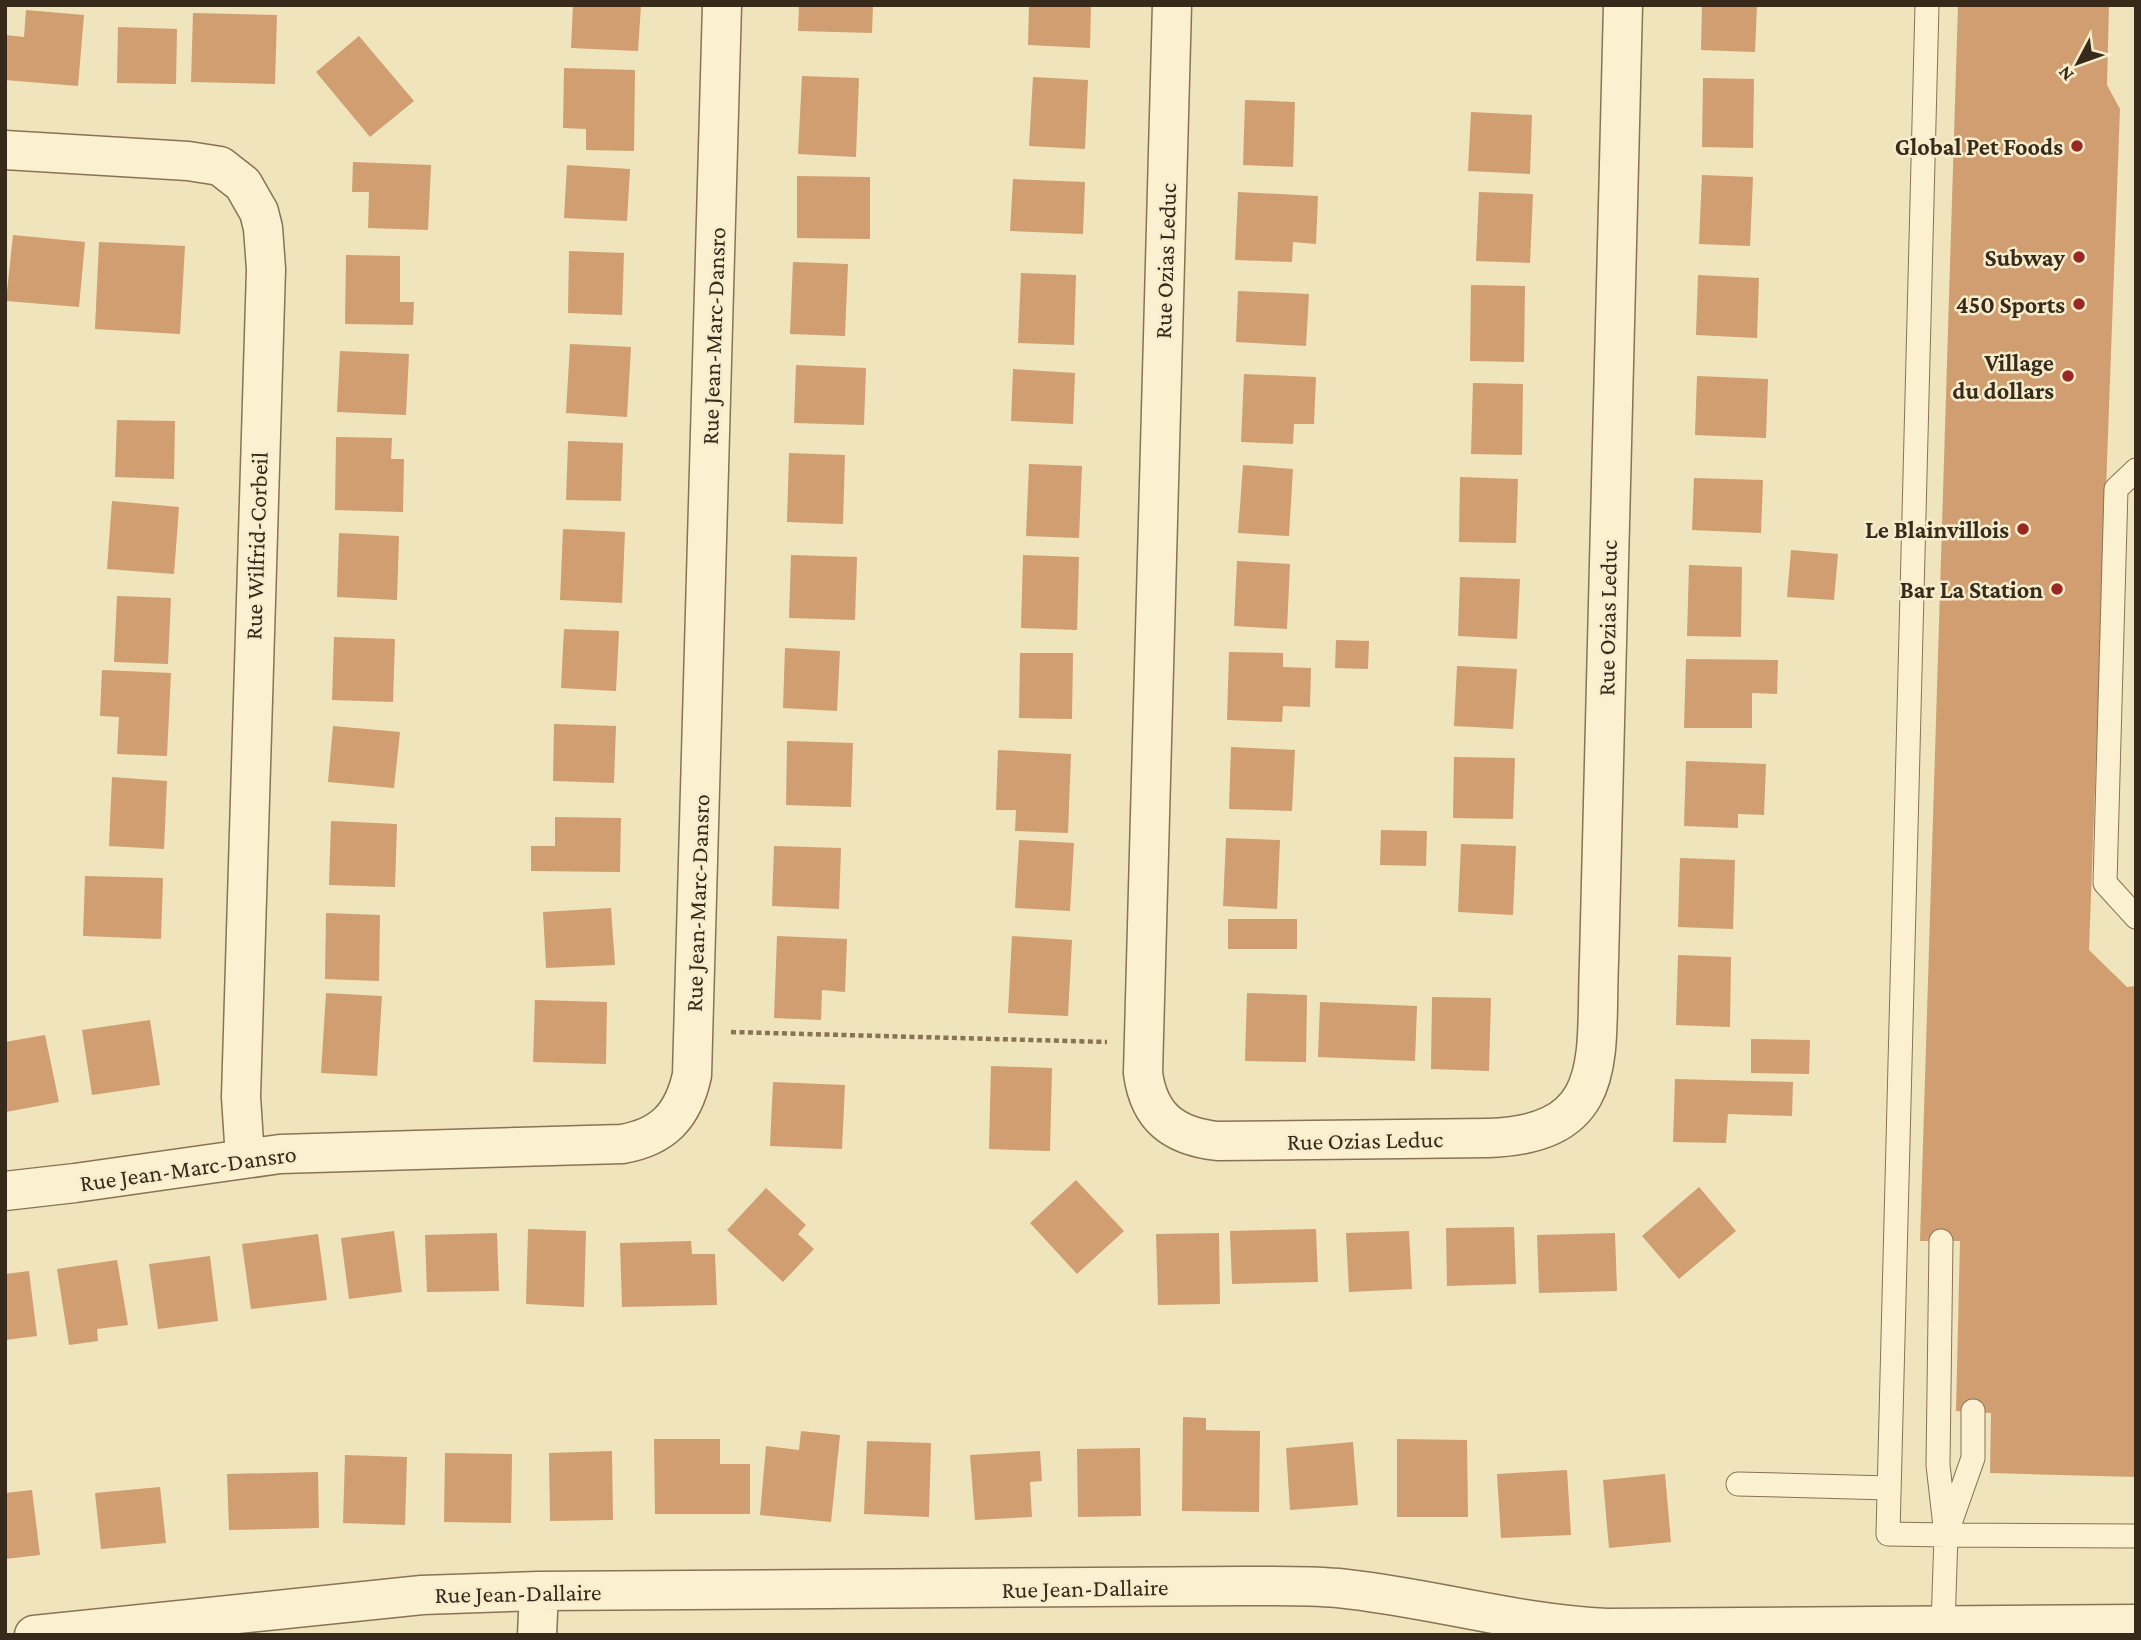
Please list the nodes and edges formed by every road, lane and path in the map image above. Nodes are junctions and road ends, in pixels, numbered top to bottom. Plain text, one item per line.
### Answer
1 (722, 5) edge
2 (1172, 5) edge
3 (1623, 5) edge
4 (1927, 5) edge
5 (5, 150) edge
6 (2136, 470) edge
7 (2136, 917) edge
8 (720, 1032) dead end
9 (1118, 1042) dead end
10 (245, 1158) junction
11 (5, 1191) edge
12 (1941, 1241) dead end
13 (1973, 1411) dead end
14 (1738, 1484) dead end
15 (1889, 1488) junction
16 (1946, 1535) junction
17 (2136, 1536) edge
18 (539, 1591) junction
19 (2136, 1624) edge
20 (1943, 1626) junction
21 (98, 1631) edge
22 (34, 1635) edge
23 (537, 1635) edge

1 - 10 street, Rue Jean-Marc-Dansro
2 - 3 street, Rue Ozias Leduc
4 - 15 lane
5 - 10 street, Rue Wilfrid-Corbeil
6 - 7 lane
8 - 9 path
10 - 11 street, Rue Jean-Marc-Dansro
12 - 16 lane
13 - 16 lane
14 - 15 lane
15 - 16 lane
16 - 17 lane
16 - 20 lane
18 - 20 street, Rue Jean-Dallaire
18 - 21 street, Rue Jean-Dallaire
18 - 23 street
19 - 20 street, Rue Jean-Dallaire
21 - 22 street, Rue Jean-Dallaire

